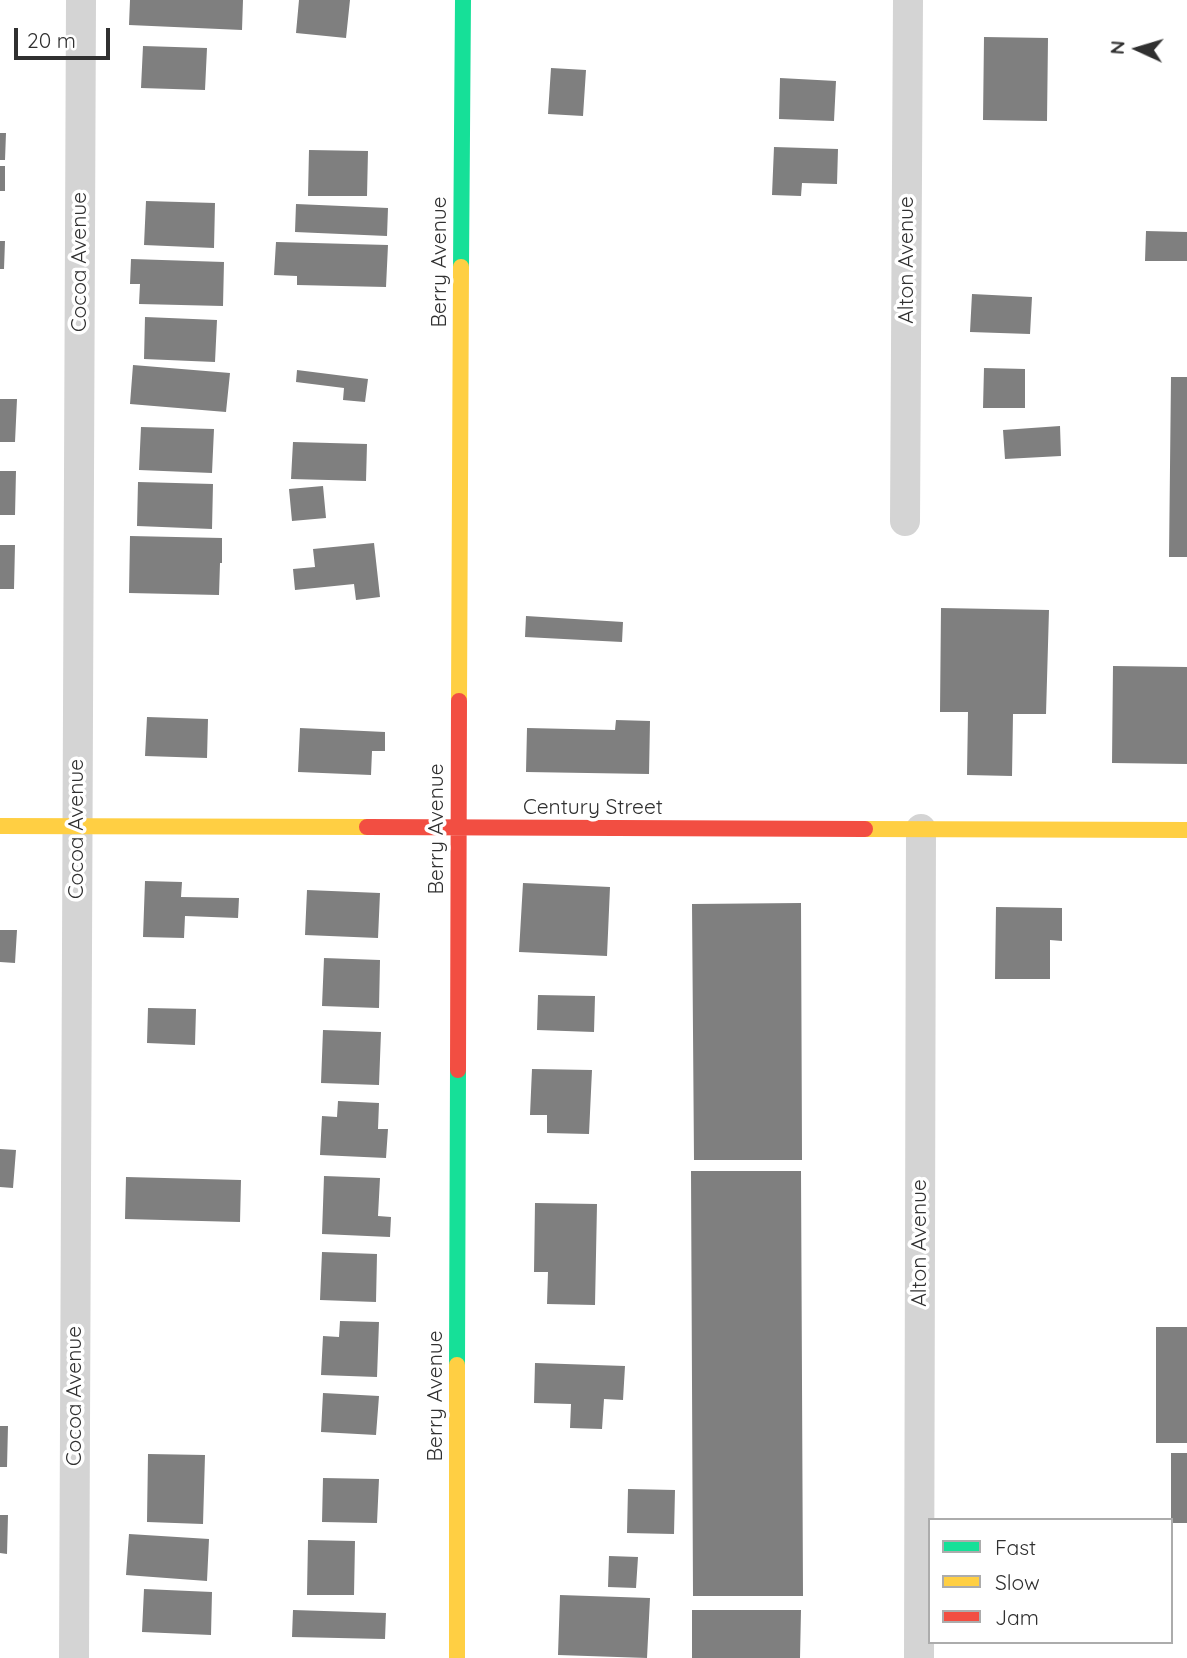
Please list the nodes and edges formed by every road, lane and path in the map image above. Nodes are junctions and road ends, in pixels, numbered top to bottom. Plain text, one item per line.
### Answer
1 (81, 0) edge
2 (463, 0) edge
3 (908, 0) edge
4 (905, 521) dead end
5 (0, 827) edge
6 (76, 827) junction
7 (458, 829) junction
8 (921, 829) junction
9 (1187, 831) edge
10 (74, 1658) edge
11 (457, 1658) edge
12 (919, 1658) edge

1 - 6 street, Cocoa Avenue
2 - 7 street, Berry Avenue
3 - 4 street, Alton Avenue
5 - 6 street, Century Street
6 - 7 street, Century Street
6 - 10 street, Cocoa Avenue
7 - 8 street, Century Street
7 - 11 street, Berry Avenue
8 - 9 street, Century Street
8 - 12 street, Alton Avenue

